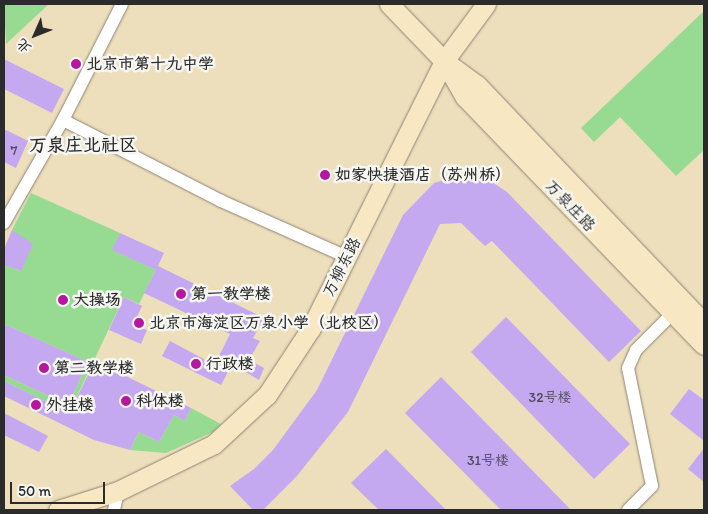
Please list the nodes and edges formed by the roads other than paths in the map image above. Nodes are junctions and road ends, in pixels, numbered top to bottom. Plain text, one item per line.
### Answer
1 (122, 4) edge
2 (389, 4) edge
3 (486, 4) edge
4 (444, 61) junction
5 (63, 120) junction
6 (4, 223) edge
7 (347, 257) junction
8 (673, 314) junction
9 (704, 323) edge
10 (704, 345) edge
11 (118, 491) junction
12 (58, 510) edge
13 (114, 510) edge
14 (628, 510) edge

1 - 5 street
2 - 4 street, 万泉庄路
3 - 4 street, 万柳东路
4 - 7 street, 万柳东路
4 - 8 street, 万泉庄路
4 - 9 street, 万泉庄路
5 - 6 street
5 - 7 street
7 - 11 street, 万柳东路
8 - 10 street, 万泉庄路
8 - 14 street
11 - 12 street, 万柳东路
11 - 13 street

